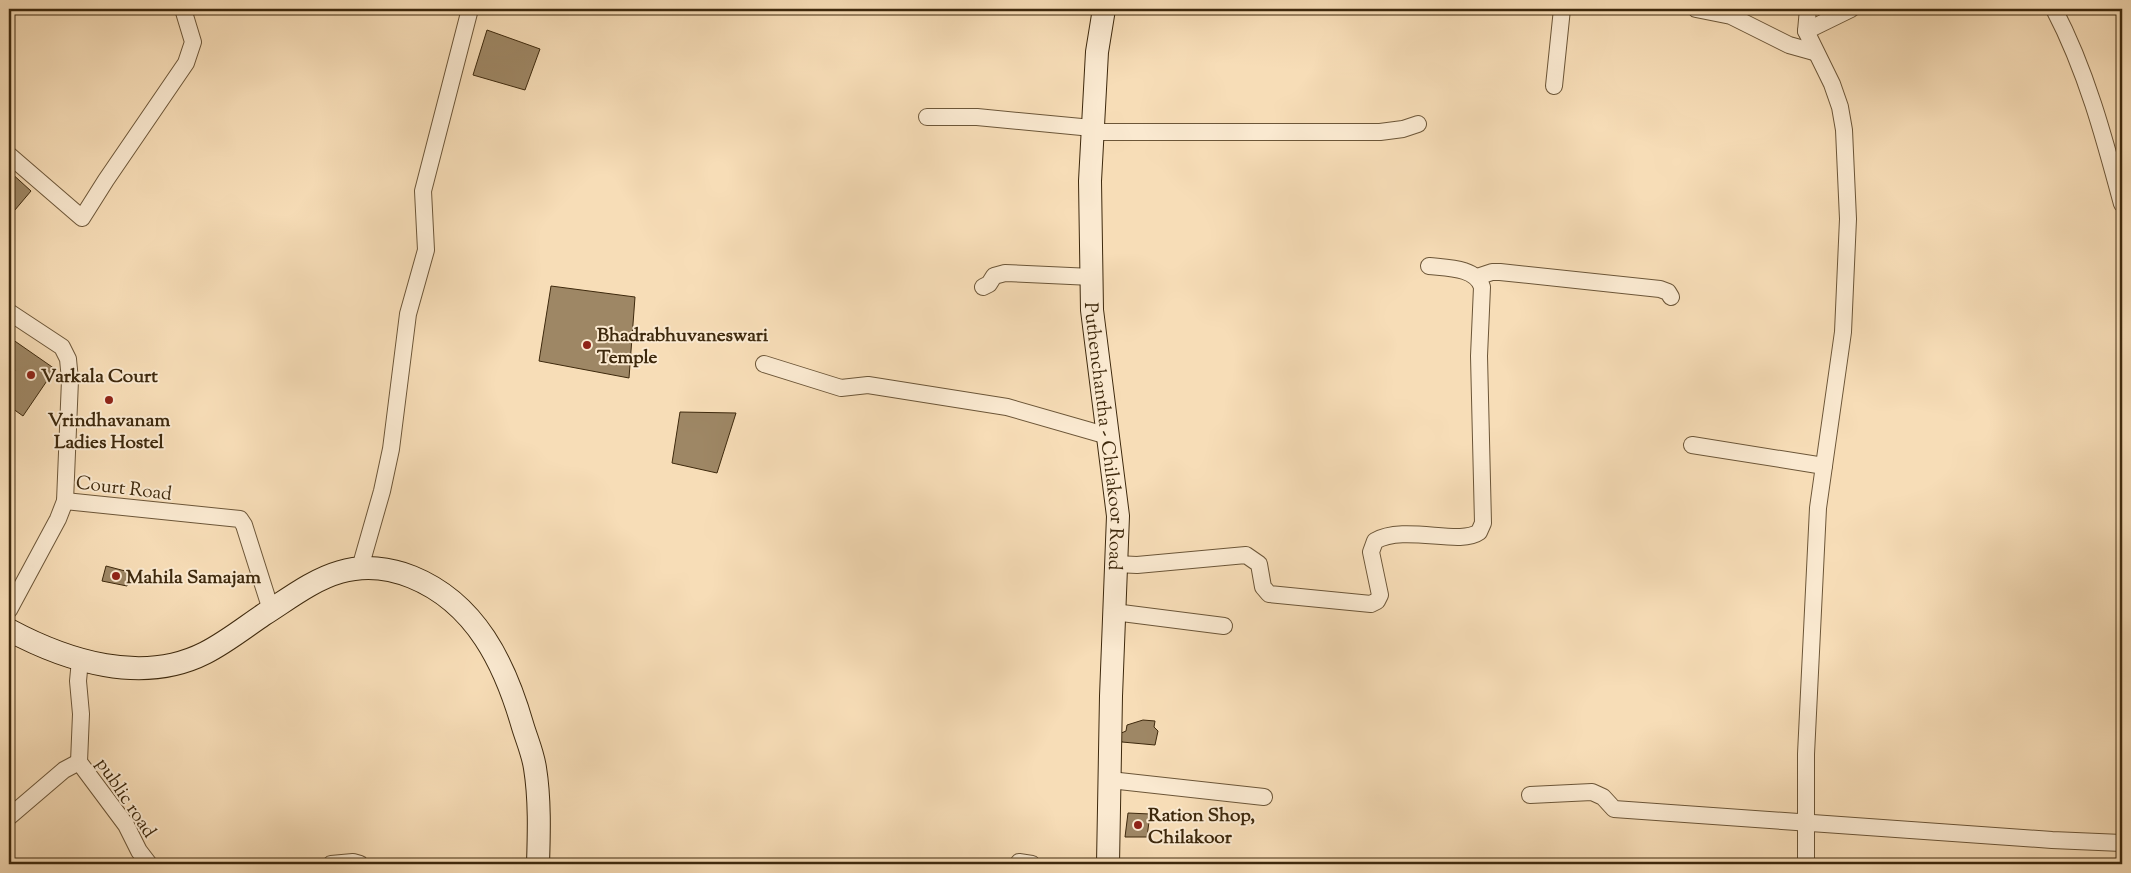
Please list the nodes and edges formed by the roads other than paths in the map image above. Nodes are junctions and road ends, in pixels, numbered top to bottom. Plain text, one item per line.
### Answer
1 (183, 9) edge
2 (470, 9) edge
3 (1104, 9) edge
4 (1562, 9) edge
5 (1696, 9) edge
6 (1808, 9) edge
7 (1851, 9) edge
8 (2054, 9) edge
9 (1806, 31) junction
10 (1814, 52) junction
11 (1554, 86) dead end
12 (927, 117) dead end
13 (1418, 124) dead end
14 (1092, 130) junction
15 (9, 154) edge
16 (2122, 204) edge
17 (1429, 266) dead end
18 (1092, 277) junction
19 (1477, 277) junction
20 (983, 287) dead end
21 (1671, 297) dead end
22 (9, 312) edge
23 (764, 364) dead end
24 (1108, 436) junction
25 (1692, 445) dead end
26 (1824, 466) junction
27 (65, 501) junction
28 (1116, 564) junction
29 (360, 568) junction
30 (9, 610) edge
31 (271, 610) junction
32 (1114, 612) junction
33 (1224, 626) dead end
34 (9, 630) edge
35 (80, 660) junction
36 (79, 762) junction
37 (1110, 780) junction
38 (1530, 795) dead end
39 (1264, 797) dead end
40 (9, 817) edge
41 (1806, 821) junction
42 (2122, 843) edge
43 (149, 864) edge
44 (331, 864) edge
45 (360, 864) edge
46 (538, 864) edge
47 (1108, 864) edge
48 (1806, 864) edge

1 - 15 street
2 - 29 street
3 - 14 main road, Puthenchantha - Chilakoor Road
4 - 11 street
5 - 10 street
6 - 9 street
7 - 9 street
8 - 16 street
9 - 10 street
10 - 26 street
12 - 14 street
13 - 14 street
14 - 18 main road, Puthenchantha - Chilakoor Road
17 - 19 street
18 - 20 street
18 - 24 main road, Puthenchantha - Chilakoor Road
19 - 21 street
19 - 28 street
22 - 27 street, Court Road
23 - 24 street
24 - 28 main road, Puthenchantha - Chilakoor Road
25 - 26 street
26 - 41 street
27 - 30 street
27 - 31 street, Court Road
28 - 32 main road, Puthenchantha - Chilakoor Road
29 - 31 main road
29 - 46 main road
31 - 35 main road
32 - 33 street
32 - 37 main road, Puthenchantha - Chilakoor Road
34 - 35 main road
35 - 36 street, public road
36 - 40 street
36 - 43 street, public road
37 - 39 street
37 - 47 main road, Puthenchantha - Chilakoor Road
38 - 41 street
41 - 42 street
41 - 48 street
44 - 45 street

